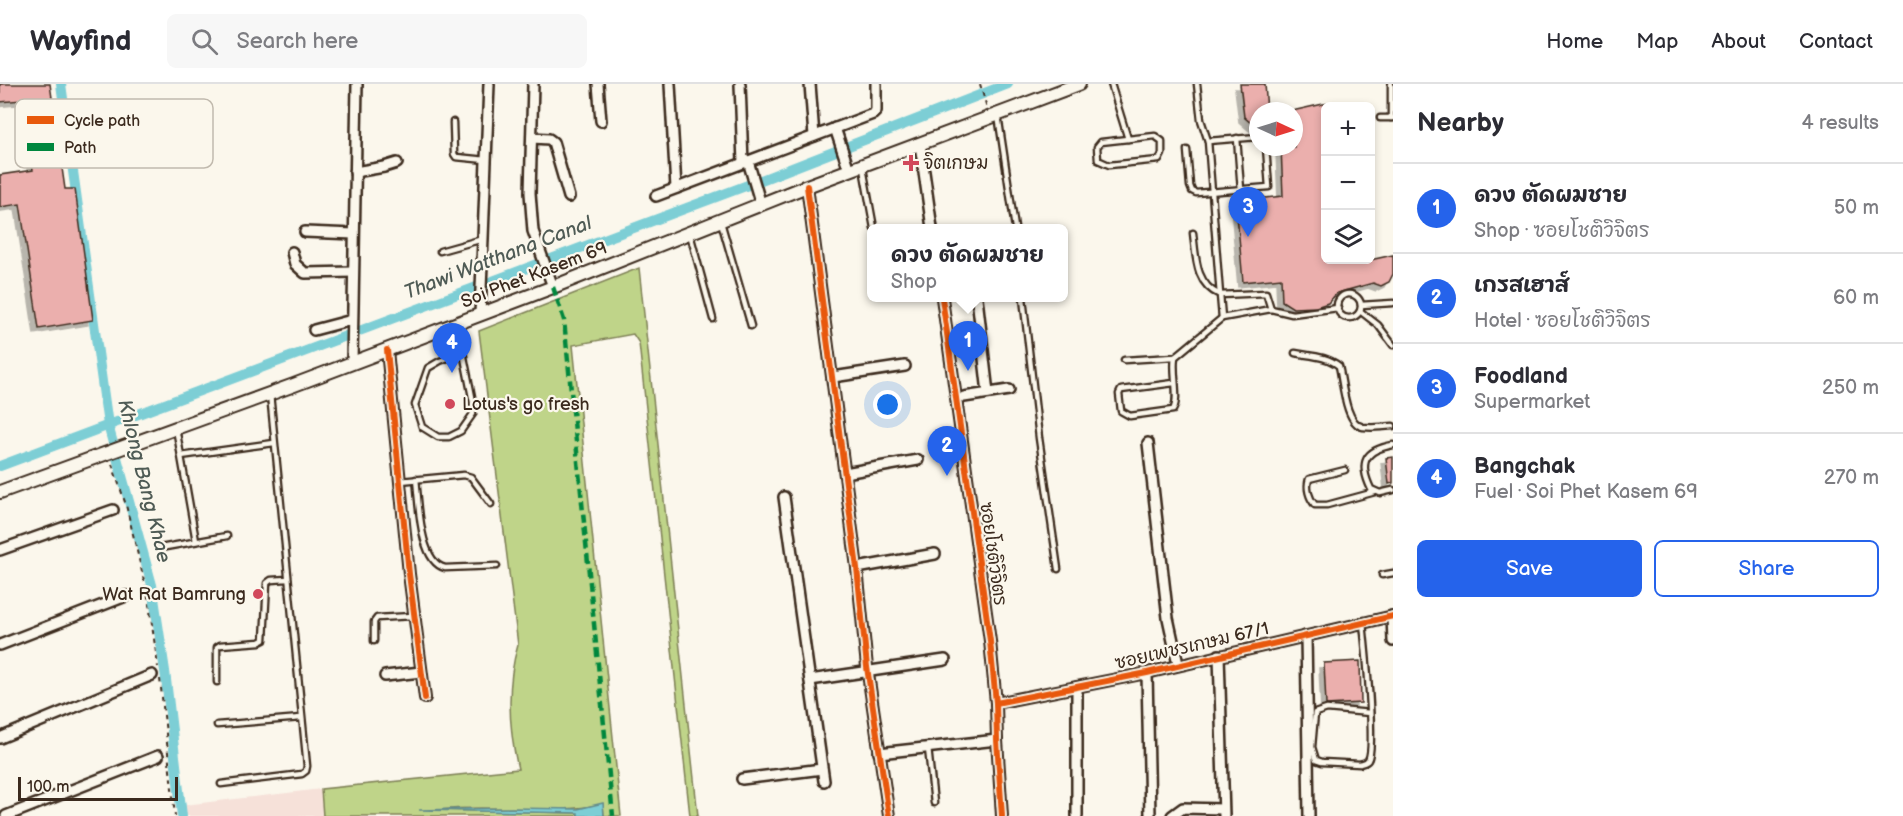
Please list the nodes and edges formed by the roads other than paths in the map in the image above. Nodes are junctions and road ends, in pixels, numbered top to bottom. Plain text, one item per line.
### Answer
1 (357, 84) edge
2 (489, 84) edge
3 (533, 84) edge
4 (598, 84) edge
5 (670, 84) edge
6 (740, 84) edge
7 (810, 84) edge
8 (876, 84) edge
9 (1079, 84) edge
10 (1111, 84) edge
11 (1197, 84) edge
12 (1391, 84) edge
13 (993, 112) junction
14 (1380, 118) dead end
15 (1392, 118) edge
16 (602, 121) dead end
17 (453, 122) dead end
18 (835, 128) junction
19 (814, 136) junction
20 (1249, 137) edge
21 (532, 138) junction
22 (1238, 138) junction
23 (1128, 139) junction
24 (1208, 141) junction
25 (920, 144) junction
26 (1187, 150) dead end
27 (1267, 156) edge
28 (486, 160) junction
29 (397, 162) dead end
30 (748, 165) junction
31 (862, 165) junction
32 (848, 166) junction
33 (355, 172) junction
34 (807, 186) junction
35 (676, 188) junction
36 (1241, 190) junction
37 (1212, 192) junction
38 (656, 196) dead end
39 (569, 197) dead end
40 (760, 200) junction
41 (721, 222) junction
42 (873, 224) edge
43 (931, 224) edge
44 (1014, 224) edge
45 (305, 232) dead end
46 (1193, 233) dead end
47 (354, 234) junction
48 (690, 234) junction
49 (483, 239) junction
50 (440, 251) dead end
51 (292, 252) dead end
52 (353, 272) junction
53 (551, 281) junction
54 (1220, 295) junction
55 (943, 302) edge
56 (978, 302) edge
57 (1024, 302) edge
58 (1393, 303) edge
59 (1338, 308) junction
60 (1360, 308) junction
61 (480, 309) junction
62 (1271, 309) junction
63 (1222, 318) junction
64 (713, 319) dead end
65 (352, 321) junction
66 (462, 321) junction
67 (751, 326) dead end
68 (314, 330) dead end
69 (1393, 345) edge
70 (387, 350) junction
71 (463, 352) junction
72 (1295, 353) dead end
73 (352, 357) junction
74 (1176, 357) junction
75 (1124, 360) dead end
76 (905, 366) dead end
77 (833, 377) junction
78 (1174, 383) junction
79 (1009, 390) dead end
80 (988, 393) junction
81 (270, 394) junction
82 (964, 397) dead end
83 (1393, 426) edge
84 (176, 428) junction
85 (274, 443) junction
86 (1148, 443) dead end
87 (1393, 445) edge
88 (181, 456) junction
89 (918, 460) dead end
90 (1346, 470) dead end
91 (845, 473) junction
92 (416, 479) junction
93 (400, 481) junction
94 (1393, 490) edge
95 (0, 492) edge
96 (1375, 492) junction
97 (784, 497) dead end
98 (491, 504) dead end
99 (113, 510) dead end
100 (227, 536) dead end
101 (196, 542) junction
102 (160, 548) dead end
103 (0, 550) edge
104 (935, 554) dead end
105 (497, 566) dead end
106 (857, 568) junction
107 (1058, 569) dead end
108 (1393, 573) edge
109 (1382, 575) dead end
110 (288, 579) junction
111 (126, 596) dead end
112 (415, 616) junction
113 (1393, 616) edge
114 (1363, 623) junction
115 (1306, 636) junction
116 (374, 641) dead end
117 (1393, 642) edge
118 (0, 645) edge
119 (1220, 655) junction
120 (945, 660) dead end
121 (1178, 664) junction
122 (868, 671) junction
123 (422, 672) junction
124 (1147, 673) junction
125 (152, 675) dead end
126 (385, 676) dead end
127 (810, 680) junction
128 (217, 682) dead end
129 (1077, 687) junction
130 (425, 698) dead end
131 (996, 703) junction
132 (1370, 713) junction
133 (302, 718) junction
134 (218, 725) dead end
135 (0, 738) edge
136 (997, 740) junction
137 (928, 748) junction
138 (879, 753) junction
139 (158, 756) dead end
140 (822, 770) junction
141 (742, 779) dead end
142 (824, 781) dead end
143 (221, 784) dead end
144 (934, 803) dead end
145 (1223, 813) edge
146 (6, 816) edge
147 (889, 816) edge
148 (1002, 816) edge
149 (1077, 816) edge
150 (1150, 816) edge
151 (1172, 816) edge
152 (1309, 816) edge

1 - 33 street
2 - 28 street
3 - 21 street
4 - 16 street
5 - 35 street
6 - 30 street
7 - 19 street
8 - 18 street
9 - 13 main road, Soi Phet Kasem 69
10 - 23 lane
11 - 24 lane
12 - 15 lane
13 - 25 main road, Soi Phet Kasem 69
13 - 44 lane
14 - 15 lane
17 - 28 lane
18 - 19 street
18 - 32 street
19 - 30 street
20 - 22 lane
21 - 39 street
21 - 53 street
22 - 24 lane
22 - 36 lane
23 - 23 lane
24 - 37 lane
25 - 31 main road, Soi Phet Kasem 69
25 - 43 street
26 - 37 lane
27 - 36 lane
28 - 49 street
29 - 33 street
30 - 35 street
30 - 40 street
31 - 32 main road, Soi Phet Kasem 69
31 - 42 lane
32 - 34 main road, Soi Phet Kasem 69
33 - 47 street
34 - 40 main road, Soi Phet Kasem 69
34 - 77 street
35 - 38 street
36 - 37 lane
37 - 54 lane
40 - 41 main road, Soi Phet Kasem 69
41 - 48 main road, Soi Phet Kasem 69
41 - 67 lane
45 - 47 street
46 - 54 lane
47 - 52 street
48 - 53 main road, Soi Phet Kasem 69
48 - 64 lane
49 - 50 lane
49 - 61 street
51 - 52 street
52 - 65 street
53 - 61 main road, Soi Phet Kasem 69
54 - 62 lane
54 - 63 lane
55 - 131 street, ซอยโชติวิจิตร
56 - 80 street
57 - 107 lane
58 - 60 lane
59 - 60 lane
59 - 60 lane
59 - 62 lane
60 - 69 lane
61 - 66 main road, Soi Phet Kasem 69
62 - 63 lane
63 - 74 lane
65 - 68 street
65 - 73 street
66 - 70 main road, Soi Phet Kasem 69
66 - 71 lane
70 - 73 main road, Soi Phet Kasem 69
70 - 93 street
71 - 71 lane
72 - 83 lane
73 - 81 main road, Soi Phet Kasem 69
74 - 75 lane
74 - 78 lane
76 - 77 street
77 - 91 street
78 - 78 lane
79 - 80 street
80 - 82 street
81 - 84 main road, Soi Phet Kasem 69
81 - 85 lane
84 - 88 lane
84 - 95 main road, Soi Phet Kasem 69
85 - 88 lane
85 - 110 lane
86 - 121 street
87 - 96 lane
88 - 101 lane
89 - 91 street
90 - 96 lane
91 - 106 street
92 - 93 lane
92 - 98 lane
92 - 105 lane
93 - 112 street
94 - 96 lane
97 - 127 street
99 - 103 street
100 - 101 lane
101 - 102 lane
104 - 106 street
106 - 122 street
108 - 109 lane
110 - 128 lane
110 - 133 lane
111 - 118 street
112 - 116 lane
112 - 123 street
113 - 114 street, ซอยเพชรเกษม 67/1
113 - 117 street
114 - 115 street, ซอยเพชรเกษม 67/1
114 - 132 lane
115 - 119 street, ซอยเพชรเกษม 67/1
115 - 152 street
119 - 121 street, ซอยเพชรเกษม 67/1
119 - 145 street
120 - 122 street
121 - 124 street, ซอยเพชรเกษม 67/1
122 - 127 street
122 - 138 street
123 - 126 street
123 - 130 street
124 - 129 street, ซอยเพชรเกษม 67/1
124 - 150 street
125 - 135 street
127 - 140 street
129 - 131 street, ซอยเพชรเกษม 67/1
129 - 149 street
131 - 136 street, ซอยโชติวิจิตร
132 - 132 lane
133 - 134 lane
133 - 143 lane
136 - 137 street
136 - 148 street, ซอยโชติวิจิตร
137 - 138 street
137 - 144 lane
138 - 147 street
139 - 146 street
140 - 141 street
140 - 142 street
145 - 151 street

